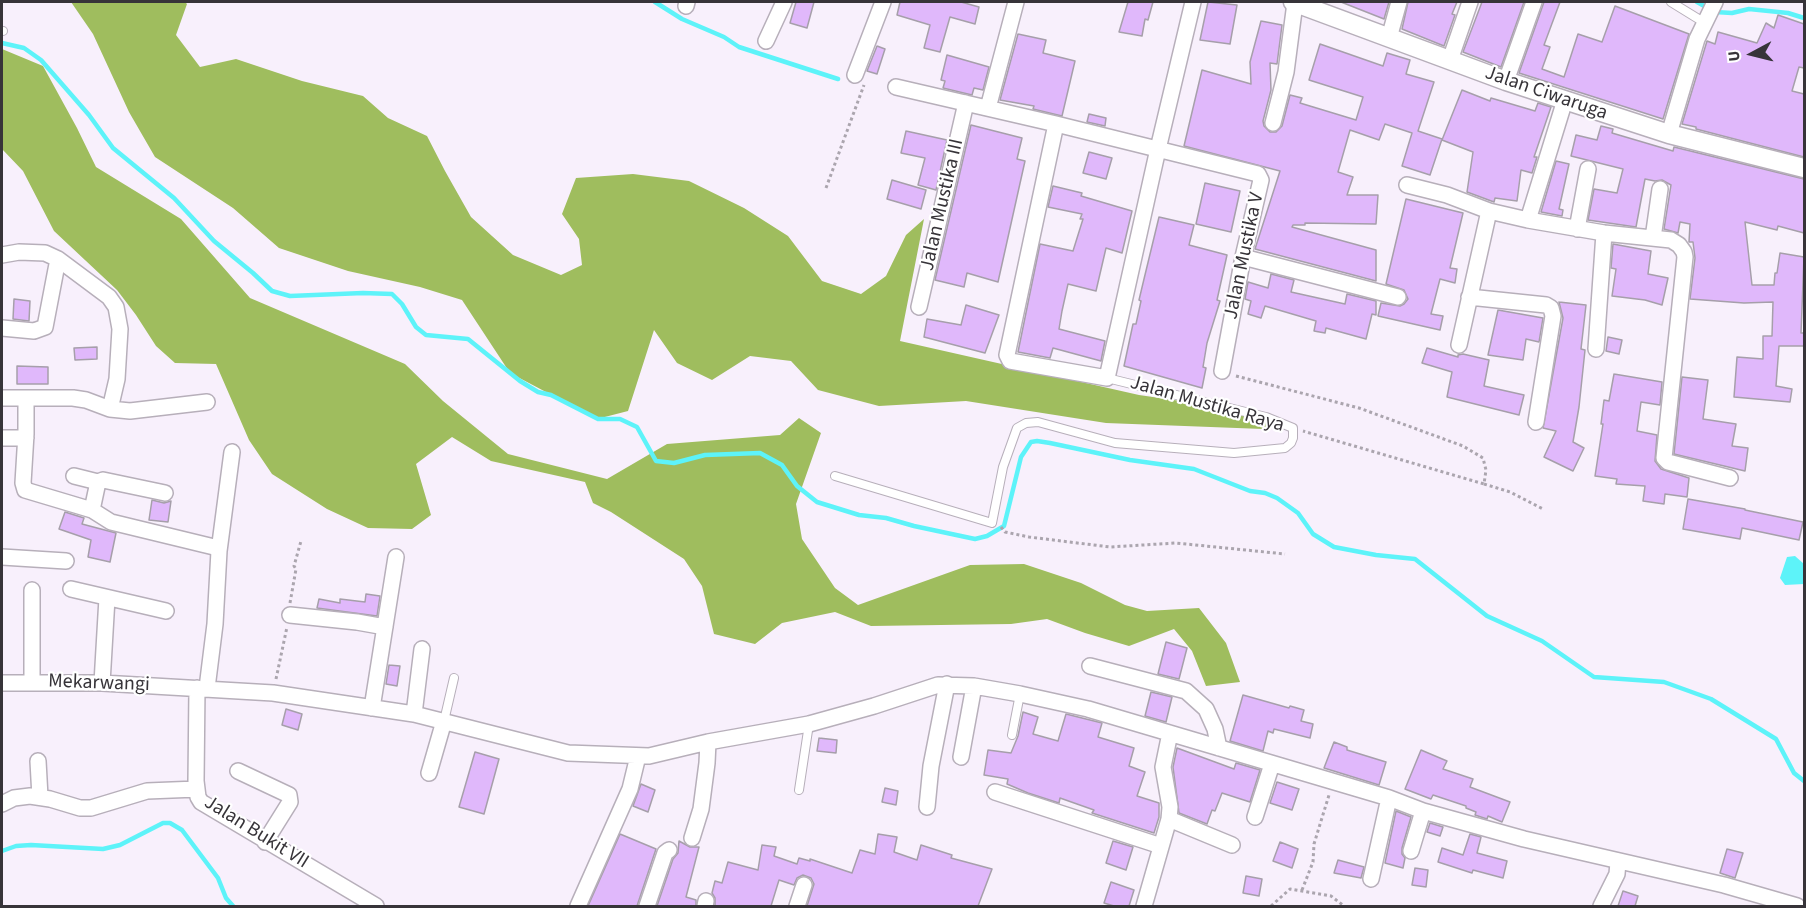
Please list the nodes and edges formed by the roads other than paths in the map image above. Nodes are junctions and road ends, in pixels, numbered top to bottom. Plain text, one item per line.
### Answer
1 (784, 2) edge
2 (882, 2) edge
3 (1016, 2) edge
4 (1193, 2) edge
5 (1294, 2) edge
6 (1400, 2) edge
7 (1470, 2) edge
8 (1534, 2) edge
9 (1671, 2) edge
10 (1715, 2) edge
11 (1321, 6) edge
12 (1705, 23) junction
13 (1389, 38) junction
14 (766, 41) dead end
15 (1450, 60) junction
16 (855, 75) road end
17 (1506, 81) junction
18 (896, 87) dead end
19 (1565, 100) junction
20 (966, 103) junction
21 (988, 108) junction
22 (1273, 123) dead end
23 (1056, 124) junction
24 (1669, 135) junction
25 (1158, 148) junction
26 (1804, 168) edge
27 (1588, 169) dead end
28 (1407, 185) dead end
29 (1660, 189) dead end
30 (1489, 211) junction
31 (1528, 220) junction
32 (1577, 228) junction
33 (1604, 233) junction
34 (1653, 238) junction
35 (2, 255) edge
36 (1243, 257) junction
37 (58, 259) junction
38 (1398, 297) dead end
39 (1468, 297) junction
40 (919, 307) dead end
41 (2, 328) edge
42 (1459, 345) dead end
43 (1596, 349) dead end
44 (1227, 373) road end
45 (1107, 378) junction
46 (2, 398) edge
47 (26, 398) junction
48 (207, 402) dead end
49 (110, 409) junction
50 (1536, 422) dead end
51 (2, 438) edge
52 (26, 438) junction
53 (232, 452) dead end
54 (74, 476) dead end
55 (835, 476) dead end
56 (1730, 478) dead end
57 (98, 482) junction
58 (165, 493) dead end
59 (92, 510) junction
60 (219, 550) junction
61 (2, 557) edge
62 (396, 557) dead end
63 (66, 561) dead end
64 (71, 589) dead end
65 (32, 590) dead end
66 (107, 598) junction
67 (166, 611) dead end
68 (290, 615) dead end
69 (385, 627) junction
70 (422, 649) dead end
71 (1089, 666) dead end
72 (454, 678) dead end
73 (2, 683) edge
74 (32, 683) junction
75 (102, 683) junction
76 (947, 684) junction
77 (974, 686) junction
78 (202, 688) junction
79 (1020, 694) junction
80 (372, 708) junction
81 (414, 714) junction
82 (444, 722) junction
83 (809, 724) junction
84 (1170, 733) junction
85 (1012, 735) dead end
86 (708, 742) junction
87 (1219, 748) junction
88 (638, 756) junction
89 (961, 758) dead end
90 (38, 761) dead end
91 (1272, 764) junction
92 (238, 771) dead end
93 (429, 773) dead end
94 (197, 789) junction
95 (799, 790) dead end
96 (995, 792) dead end
97 (40, 797) junction
98 (1389, 798) junction
99 (2, 804) edge
100 (927, 807) dead end
101 (1423, 811) junction
102 (1255, 817) dead end
103 (1169, 819) junction
104 (692, 838) dead end
105 (265, 842) junction
106 (1232, 845) dead end
107 (1161, 846) junction
108 (669, 850) dead end
109 (1411, 851) dead end
110 (1618, 862) junction
111 (1371, 879) dead end
112 (804, 885) dead end
113 (376, 906) edge
114 (578, 906) edge
115 (647, 906) edge
116 (797, 906) edge
117 (1144, 906) edge
118 (1601, 906) edge
119 (1797, 906) edge

1 - 14 street
2 - 16 street
3 - 21 street
4 - 25 street, Jalan Mustika Raya
5 - 11 street, Jalan Ciwaruga
5 - 22 street
6 - 13 street
7 - 15 street
8 - 17 street
9 - 12 lane
10 - 12 street
11 - 13 street, Jalan Ciwaruga
12 - 24 street
13 - 15 street, Jalan Ciwaruga
15 - 17 street, Jalan Ciwaruga
17 - 19 street, Jalan Ciwaruga
18 - 20 street
19 - 24 street, Jalan Ciwaruga
19 - 31 street
20 - 21 street
20 - 40 street, Jalan Mustika III
21 - 23 street
23 - 25 street
23 - 45 street
24 - 26 street, Jalan Ciwaruga
25 - 36 street, Jalan Mustika V
25 - 45 street, Jalan Mustika Raya
27 - 32 street
28 - 30 street
29 - 34 street
30 - 31 street
30 - 39 street
31 - 32 street
32 - 33 street
33 - 34 street
33 - 43 street
34 - 56 street
35 - 37 street
36 - 38 street
36 - 44 street, Jalan Mustika V
37 - 41 street
37 - 49 street
39 - 42 street
39 - 50 street
45 - 55 lane, Jalan Mustika Raya
46 - 47 street
47 - 49 street
47 - 52 street
48 - 49 street
51 - 52 street
52 - 59 street
53 - 60 street, Jalan Bukit VII
54 - 57 street
57 - 58 street
57 - 59 street
59 - 60 street
60 - 78 street, Jalan Bukit VII
61 - 63 street
62 - 69 street
64 - 66 street
65 - 74 street
66 - 67 street
66 - 75 street
68 - 69 street
69 - 80 street
70 - 81 street
71 - 87 street
72 - 82 lane
73 - 74 street, Mekarwangi
74 - 75 street, Mekarwangi
75 - 78 street, Mekarwangi
76 - 77 street, Mekarwangi
76 - 83 street, Mekarwangi
76 - 100 street
77 - 79 street, Mekarwangi
77 - 89 street
78 - 80 street, Mekarwangi
78 - 94 street, Jalan Bukit VII
79 - 84 street, Mekarwangi
79 - 85 lane
80 - 81 street, Mekarwangi
81 - 82 street, Mekarwangi
82 - 88 street, Mekarwangi
82 - 93 street
83 - 86 street, Mekarwangi
83 - 95 lane
84 - 87 street, Mekarwangi
84 - 103 street
86 - 88 street, Mekarwangi
86 - 104 street
87 - 91 street, Mekarwangi
88 - 114 street
90 - 97 street
91 - 98 street, Mekarwangi
91 - 102 street
92 - 105 street
94 - 97 street
94 - 105 street, Jalan Bukit VII
96 - 107 street
97 - 99 street
98 - 101 street, Mekarwangi
98 - 111 street
101 - 109 street
101 - 110 street, Mekarwangi
103 - 106 street
103 - 107 street
105 - 113 street, Jalan Bukit VII
107 - 117 street
108 - 115 street
110 - 118 street
110 - 119 street, Mekarwangi
112 - 116 street

